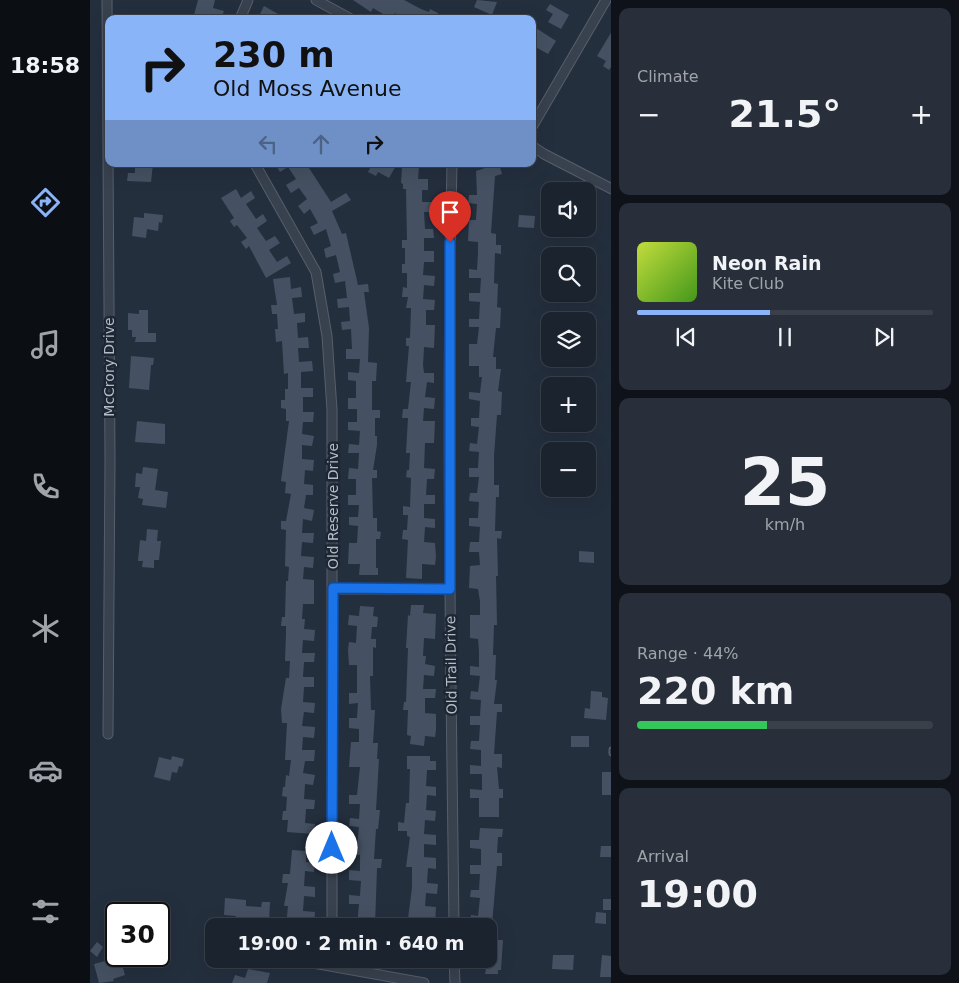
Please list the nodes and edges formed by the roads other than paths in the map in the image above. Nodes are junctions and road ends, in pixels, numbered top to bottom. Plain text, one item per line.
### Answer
1 (107, 0) edge
2 (248, 0) edge
3 (316, 0) edge
4 (606, 0) edge
5 (107, 15) edge
6 (242, 15) edge
7 (344, 15) edge
8 (536, 119) edge
9 (536, 149) edge
10 (108, 167) edge
11 (257, 167) edge
12 (452, 167) edge
13 (611, 188) edge
14 (333, 588) junction
15 (450, 589) junction
16 (108, 734) dead end
17 (332, 918) edge
18 (454, 918) edge
19 (355, 968) edge
20 (454, 968) edge
21 (424, 983) edge
22 (454, 983) edge

1 - 5 street, McCrory Drive
2 - 6 street
3 - 7 street
4 - 8 street
9 - 13 street
10 - 16 street, McCrory Drive
11 - 14 street, Old Reserve Drive
12 - 15 street, Old Trail Drive
14 - 15 street
14 - 17 street, Old Reserve Drive
15 - 18 street, Old Trail Drive
19 - 21 street
20 - 22 street

